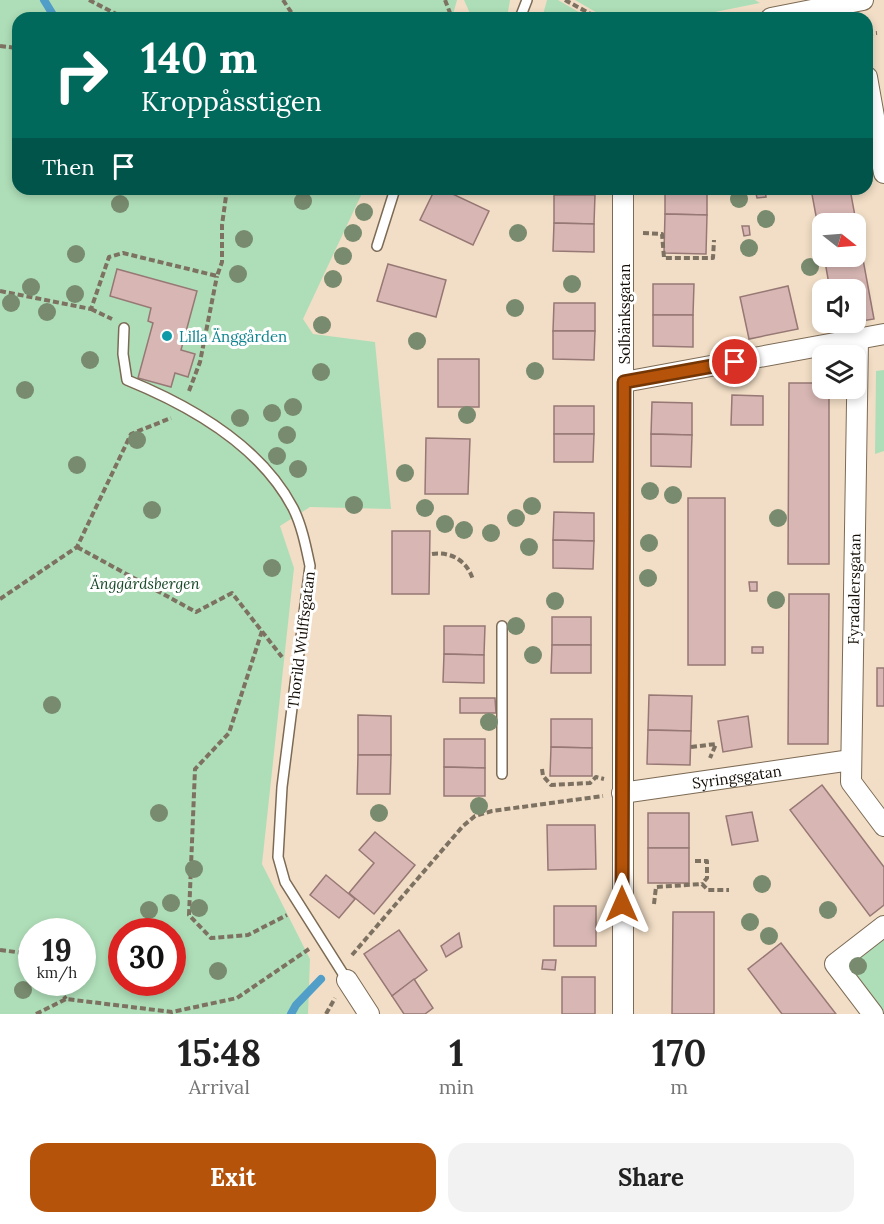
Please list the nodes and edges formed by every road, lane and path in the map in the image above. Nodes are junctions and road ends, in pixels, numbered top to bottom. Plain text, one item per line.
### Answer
1 (89, 0) edge
2 (863, 0) edge
3 (569, 1) edge
4 (844, 7) edge
5 (112, 12) edge
6 (588, 12) edge
7 (811, 12) edge
8 (873, 33) edge
9 (878, 33) dead end
10 (873, 111) edge
11 (884, 173) edge
12 (227, 195) edge
13 (393, 195) edge
14 (623, 195) edge
15 (642, 234) dead end
16 (714, 240) dead end
17 (377, 246) dead end
18 (217, 276) junction
19 (0, 291) edge
20 (91, 309) junction
21 (124, 328) joint
22 (884, 334) edge
23 (858, 340) junction
24 (624, 382) junction
25 (188, 408) junction
26 (77, 547) junction
27 (432, 554) dead end
28 (473, 580) dead end
29 (0, 599) edge
30 (502, 626) dead end
31 (261, 631) junction
32 (296, 676) junction
33 (851, 760) junction
34 (542, 769) dead end
35 (502, 774) dead end
36 (606, 779) dead end
37 (622, 793) junction
38 (884, 826) edge
39 (695, 861) dead end
40 (702, 884) junction
41 (729, 890) dead end
42 (654, 904) dead end
43 (301, 908) junction
44 (884, 926) edge
45 (322, 940) junction
46 (0, 950) edge
47 (18, 952) edge
48 (346, 980) junction
49 (64, 996) edge
50 (66, 999) junction
51 (36, 1014) edge
52 (326, 1014) edge
53 (369, 1014) edge
54 (623, 1014) edge
55 (873, 1014) edge

1 - 5 path
2 - 4 street
3 - 6 path
4 - 7 street
8 - 9 path
10 - 11 street
12 - 18 path
13 - 17 lane
14 - 24 street, Solbänksgatan
15 - 16 path
18 - 20 path
18 - 25 path
19 - 20 path
20 - 21 path
21 - 25 lane, Thorild Wulffsgatan
22 - 23 street
23 - 24 street
23 - 33 street, Fyradalersgatan
24 - 37 street, Solbänksgatan
25 - 26 path
25 - 32 lane, Thorild Wulffsgatan
26 - 29 path
26 - 31 path
27 - 28 path
30 - 35 lane
31 - 32 path
31 - 43 path
32 - 43 lane, Thorild Wulffsgatan
33 - 37 street, Syringsgatan
33 - 38 street, Fyradalersgatan
34 - 36 path
37 - 48 path
37 - 54 street, Solbänksgatan
39 - 40 path
40 - 41 path
40 - 42 path
43 - 45 lane, Thorild Wulffsgatan
44 - 55 street
45 - 48 lane, Thorild Wulffsgatan
45 - 50 path
46 - 47 path
48 - 52 path
48 - 53 street, Thorild Wulffsgatan
49 - 50 path
50 - 51 path

